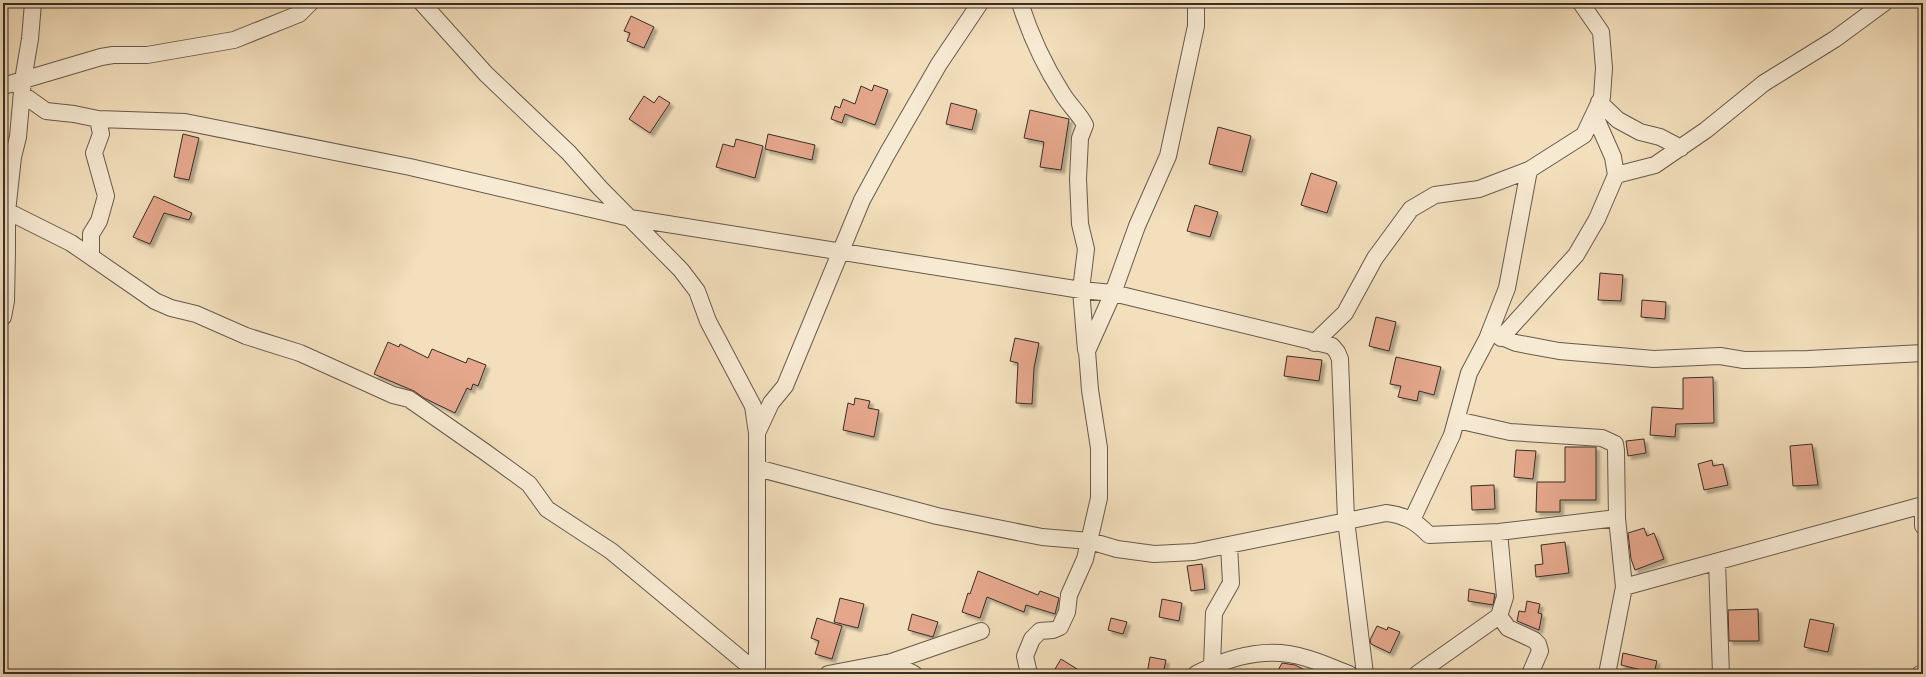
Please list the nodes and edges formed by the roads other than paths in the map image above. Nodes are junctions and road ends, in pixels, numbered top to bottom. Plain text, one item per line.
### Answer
1 (34, 3) edge
2 (310, 3) edge
3 (422, 3) edge
4 (980, 3) edge
5 (1020, 3) edge
6 (1196, 3) edge
7 (1581, 3) edge
8 (1884, 3) edge
9 (3, 86) edge
10 (22, 87) junction
11 (1597, 108) junction
12 (98, 119) junction
13 (3, 141) edge
14 (1681, 148) junction
15 (13, 157) junction
16 (1529, 170) junction
17 (1616, 175) junction
18 (5, 210) edge
19 (630, 218) junction
20 (91, 234) junction
21 (71, 243) junction
22 (840, 250) junction
23 (91, 256) junction
24 (1081, 290) junction
25 (1113, 293) junction
26 (3, 317) edge
27 (1496, 335) junction
28 (1314, 343) junction
29 (1086, 351) junction
30 (1923, 353) edge
31 (1457, 420) junction
32 (757, 433) junction
33 (757, 468) junction
34 (1923, 505) edge
35 (1617, 518) junction
36 (1346, 520) junction
37 (1412, 520) junction
38 (1923, 526) edge
39 (1499, 532) junction
40 (1090, 541) junction
41 (1229, 545) junction
42 (1717, 562) junction
43 (1624, 587) junction
44 (1499, 616) junction
45 (981, 631) dead end
46 (891, 662) junction
47 (1212, 665) junction
48 (758, 673) edge
49 (828, 674) edge
50 (914, 674) edge
51 (1029, 674) edge
52 (1196, 674) edge
53 (1349, 674) edge
54 (1365, 674) edge
55 (1417, 674) edge
56 (1530, 674) edge
57 (1607, 674) edge
58 (1721, 674) edge

1 - 10 street
2 - 10 street
3 - 19 street
4 - 22 street
5 - 24 street
6 - 25 street
7 - 11 street
8 - 14 street
9 - 10 street
10 - 12 street
10 - 15 street
11 - 14 street
11 - 16 street
11 - 17 street
12 - 19 street
12 - 20 street
13 - 15 street
14 - 17 street
15 - 18 street
16 - 27 street
16 - 28 street
17 - 27 street
18 - 21 street
18 - 26 street
19 - 22 street
19 - 32 street
20 - 21 street
20 - 23 street
21 - 23 street
22 - 24 street
22 - 32 street
23 - 48 street
24 - 25 street
24 - 29 street
25 - 28 street
25 - 29 street
27 - 30 street
27 - 31 street
28 - 36 street
29 - 40 street
31 - 35 street
31 - 37 street
32 - 33 street
33 - 40 street
33 - 48 street
34 - 38 street
34 - 42 street
35 - 39 street
35 - 43 street
36 - 37 street
36 - 41 street
36 - 54 street
37 - 39 street
39 - 44 street
40 - 41 street
40 - 51 street
41 - 47 street
42 - 43 street
42 - 58 street
43 - 57 street
44 - 55 street
44 - 56 street
45 - 46 street
46 - 49 street
46 - 50 street
47 - 52 street
47 - 53 street

